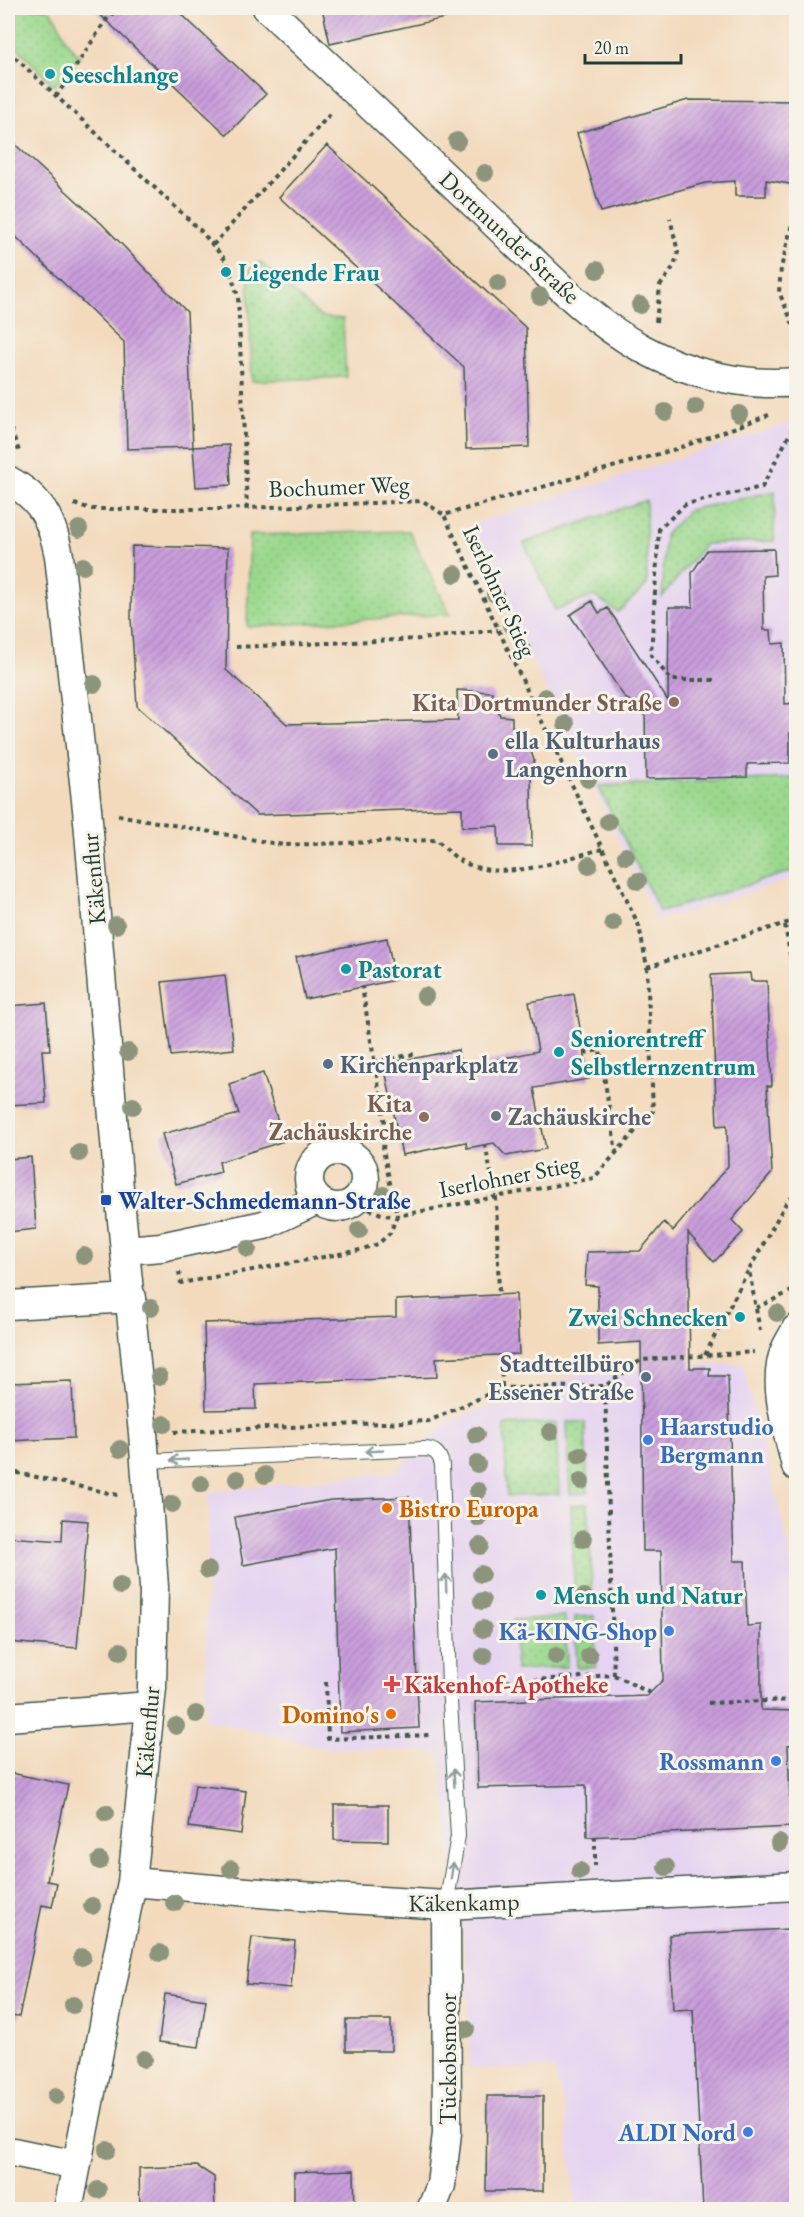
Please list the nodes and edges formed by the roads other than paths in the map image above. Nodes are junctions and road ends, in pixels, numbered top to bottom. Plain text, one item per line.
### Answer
1 (267, 8) edge
2 (796, 382) edge
3 (27, 494) edge
4 (317, 1200) junction
5 (126, 1250) junction
6 (132, 1298) junction
7 (8, 1305) edge
8 (796, 1329) edge
9 (146, 1461) junction
10 (796, 1466) edge
11 (150, 1706) junction
12 (8, 1717) edge
13 (132, 1882) junction
14 (796, 1886) edge
15 (446, 1905) junction
16 (8, 2151) edge
17 (76, 2165) junction
18 (68, 2210) edge
19 (431, 2210) edge

1 - 2 street, Dortmunder Straße
3 - 5 street, Käkenflur
4 - 4 street
4 - 5 street
5 - 6 street, Käkenflur
6 - 7 street
6 - 9 street, Käkenflur
8 - 10 street
9 - 11 street, Käkenflur
15 -> 9 lane
11 - 12 street
11 - 13 street, Käkenflur
13 - 15 street, Käkenkamp
13 - 17 street, Käkenflur
14 - 15 street, Käkenkamp
15 - 19 street, Tückobsmoor
16 - 17 street
17 - 18 street, Käkenflur

